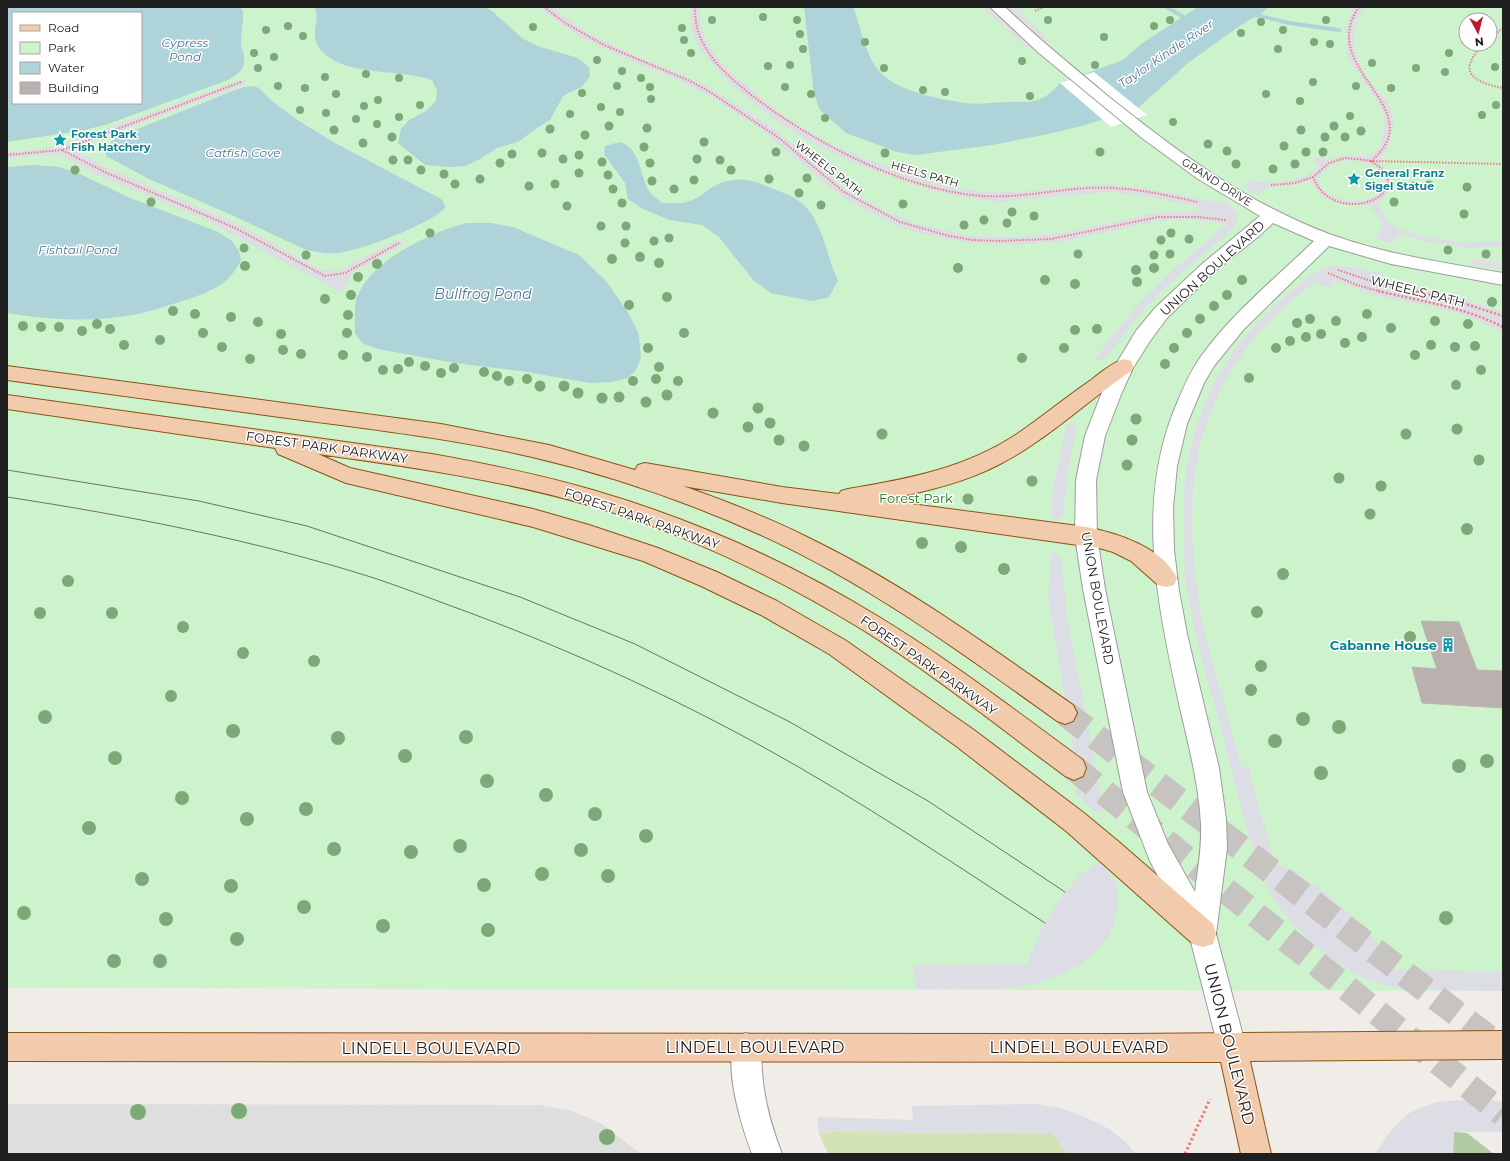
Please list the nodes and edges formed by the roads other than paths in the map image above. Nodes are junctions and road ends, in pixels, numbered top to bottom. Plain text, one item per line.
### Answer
1 (997, 7) edge
2 (1271, 215) junction
3 (1326, 239) junction
4 (1503, 279) edge
5 (1124, 366) junction
6 (7, 373) edge
7 (7, 402) edge
8 (260, 437) junction
9 (566, 458) junction
10 (823, 501) junction
11 (1086, 536) junction
12 (1166, 578) junction
13 (1065, 713) tunnel mouth
14 (1074, 768) tunnel mouth
15 (1203, 934) junction
16 (1503, 1044) edge
17 (7, 1047) edge
18 (746, 1047) junction
19 (1232, 1047) junction
20 (767, 1154) edge
21 (1256, 1154) edge

1 - 2 street, GRAND DRIVE
2 - 3 street, GRAND DRIVE
2 - 5 street, UNION BOULEVARD
3 - 4 street, GRAND DRIVE
3 - 12 street, UNION BOULEVARD
5 - 10 main road
5 - 11 street, UNION BOULEVARD
6 - 9 main road
7 - 8 main road, FOREST PARK PARKWAY
8 - 14 main road, FOREST PARK PARKWAY
8 - 15 main road
9 - 10 main road
9 - 13 main road
10 - 11 main road
11 - 12 main road
11 - 15 street, UNION BOULEVARD
12 - 15 street, UNION BOULEVARD
15 - 19 street, UNION BOULEVARD
16 - 19 main road, LINDELL BOULEVARD
17 - 18 main road, LINDELL BOULEVARD
18 - 19 main road, LINDELL BOULEVARD
18 - 20 street
19 - 21 main road, UNION BOULEVARD

